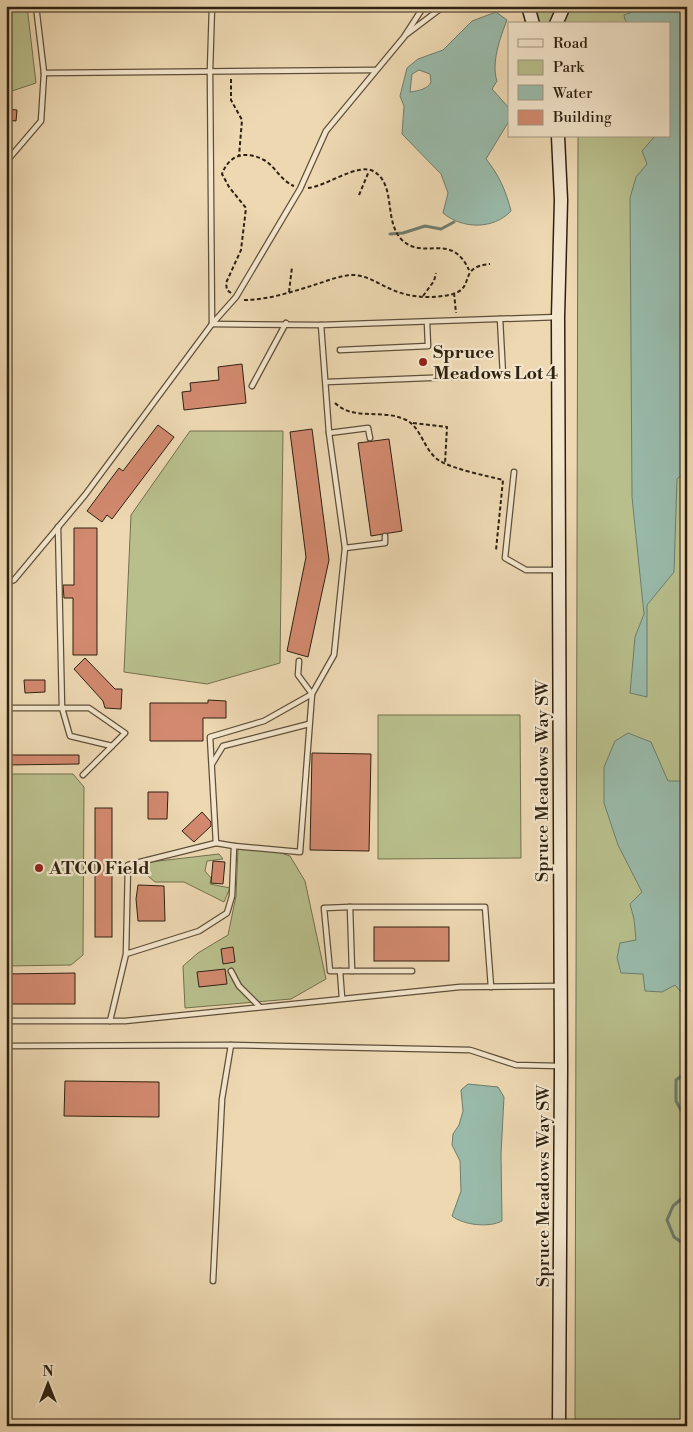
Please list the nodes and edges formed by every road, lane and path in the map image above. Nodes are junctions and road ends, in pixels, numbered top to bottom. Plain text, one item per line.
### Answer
1 (36, 6) edge
2 (212, 6) edge
3 (424, 6) edge
4 (444, 6) edge
5 (528, 6) edge
6 (564, 6) edge
7 (532, 22) edge
8 (557, 22) edge
9 (404, 36) junction
10 (375, 70) junction
11 (210, 71) junction
12 (231, 71) junction
13 (44, 73) junction
14 (558, 138) edge
15 (239, 156) junction
16 (6, 162) edge
17 (369, 170) junction
18 (300, 189) junction
19 (359, 194) dead end
20 (490, 264) dead end
21 (292, 267) dead end
22 (470, 270) junction
23 (436, 273) dead end
24 (289, 292) junction
25 (454, 293) junction
26 (423, 296) junction
27 (236, 297) junction
28 (456, 317) dead end
29 (558, 317) junction
30 (500, 319) junction
31 (427, 322) junction
32 (212, 324) junction
33 (286, 324) junction
34 (321, 325) junction
35 (340, 350) dead end
36 (327, 382) junction
37 (252, 386) dead end
38 (327, 397) junction
39 (413, 423) junction
40 (329, 433) junction
41 (370, 438) dead end
42 (445, 463) junction
43 (514, 472) dead end
44 (58, 527) junction
45 (385, 536) dead end
46 (345, 548) junction
47 (496, 550) dead end
48 (559, 570) junction
49 (6, 583) edge
50 (298, 661) dead end
51 (312, 694) junction
52 (6, 708) edge
53 (62, 708) junction
54 (309, 724) junction
55 (112, 746) junction
56 (212, 766) junction
57 (83, 775) dead end
58 (216, 843) junction
59 (234, 846) junction
60 (350, 907) junction
61 (126, 954) junction
62 (232, 971) dead end
63 (340, 971) junction
64 (352, 971) junction
65 (412, 971) dead end
66 (560, 986) junction
67 (491, 987) junction
68 (342, 998) junction
69 (259, 1006) junction
70 (6, 1021) edge
71 (110, 1021) junction
72 (6, 1046) edge
73 (231, 1046) junction
74 (561, 1066) junction
75 (213, 1281) dead end
76 (559, 1426) edge

1 - 13 lane
2 - 11 lane
3 - 9 lane
4 - 9 lane
5 - 7 main road
6 - 8 main road
9 - 10 lane
10 - 12 lane
10 - 18 lane
11 - 12 lane
11 - 13 lane
11 - 32 lane
12 - 15 path
13 - 16 lane
14 - 29 main road, Spruce Meadows Way SW
15 - 18 path
15 - 27 path
17 - 18 path
17 - 19 path
17 - 22 path
18 - 27 lane
20 - 22 path
21 - 24 path
22 - 25 path
23 - 26 path
24 - 26 path
24 - 27 path
25 - 26 path
25 - 28 path
27 - 32 lane
29 - 30 lane
29 - 48 main road, Spruce Meadows Way SW
30 - 31 lane
30 - 36 lane
31 - 34 lane
31 - 35 lane
32 - 33 lane
32 - 44 lane
33 - 34 lane
33 - 37 lane
34 - 36 lane
36 - 38 lane
38 - 39 path
38 - 40 lane
39 - 42 path
39 - 42 path
40 - 41 lane
40 - 46 lane
42 - 47 path
43 - 48 lane
44 - 49 lane
44 - 53 lane
45 - 46 lane
46 - 51 lane
48 - 66 main road, Spruce Meadows Way SW
50 - 51 lane
51 - 54 lane
51 - 56 lane
52 - 53 lane
53 - 55 lane
53 - 55 lane
54 - 56 lane
54 - 59 lane
55 - 57 lane
56 - 58 lane
58 - 59 lane
58 - 61 lane
59 - 61 lane
60 - 63 lane
60 - 64 lane
60 - 67 lane
61 - 71 lane
62 - 69 lane
63 - 64 lane
63 - 68 lane
64 - 65 lane
66 - 67 lane
66 - 74 main road, Spruce Meadows Way SW
67 - 68 lane
68 - 69 lane
69 - 71 lane
70 - 71 lane
72 - 73 lane
73 - 74 lane
73 - 75 lane
74 - 76 main road, Spruce Meadows Way SW

